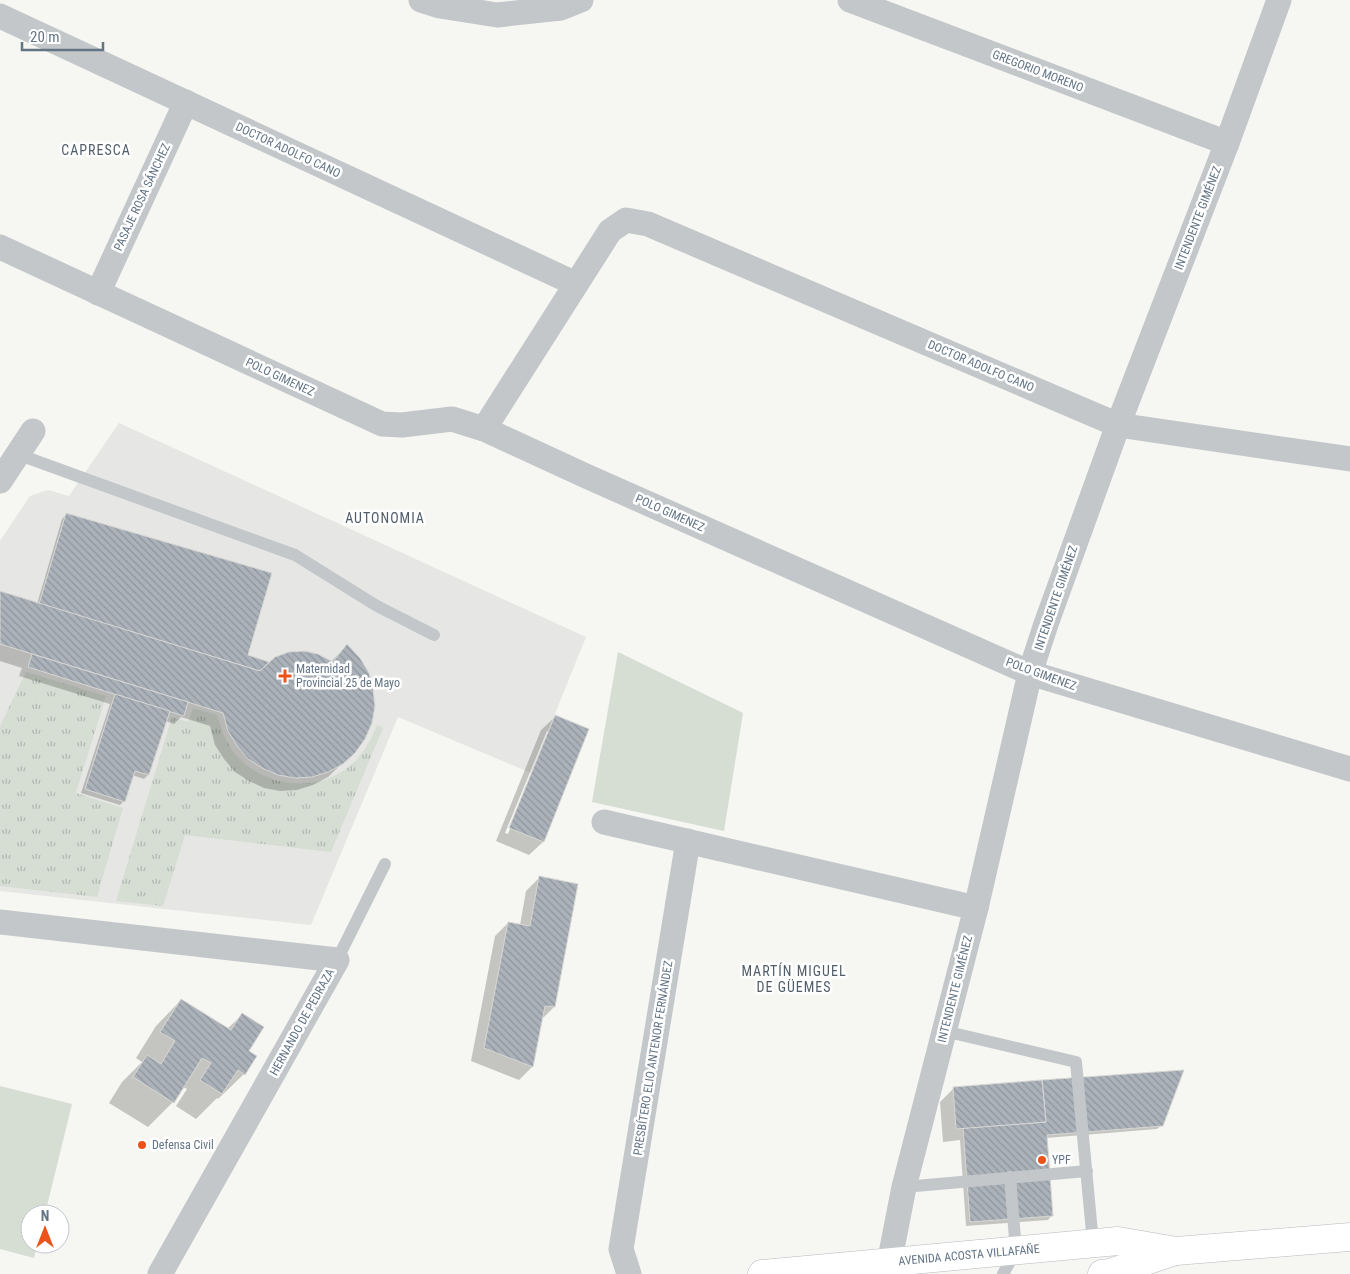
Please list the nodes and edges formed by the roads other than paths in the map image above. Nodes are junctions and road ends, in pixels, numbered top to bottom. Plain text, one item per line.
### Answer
1 (421, 0) edge
2 (581, 0) edge
3 (850, 0) edge
4 (1279, 0) edge
5 (0, 16) edge
6 (186, 102) junction
7 (1227, 143) junction
8 (0, 247) edge
9 (576, 284) junction
10 (98, 292) junction
11 (1118, 425) junction
12 (484, 429) junction
13 (33, 431) dead end
14 (17, 454) junction
15 (1350, 460) edge
16 (0, 481) edge
17 (434, 635) dead end
18 (1030, 673) junction
19 (1350, 769) edge
20 (604, 822) dead end
21 (688, 840) junction
22 (385, 864) dead end
23 (976, 908) junction
24 (0, 922) edge
25 (337, 960) junction
26 (944, 1031) junction
27 (1087, 1170) junction
28 (1010, 1177) junction
29 (904, 1187) junction
30 (1350, 1237) edge
31 (1093, 1243) junction
32 (1176, 1251) junction
33 (1009, 1262) edge
34 (888, 1268) edge
35 (160, 1274) edge
36 (629, 1274) edge
37 (762, 1274) edge
38 (1102, 1274) edge

1 - 2 street
3 - 7 street, GREGORIO MORENO
4 - 7 street, INTENDENTE GIMÉNEZ
5 - 6 street, DOCTOR ADOLFO CANO
6 - 9 street, DOCTOR ADOLFO CANO
6 - 10 street, PASAJE ROSA SÁNCHEZ
7 - 11 street, INTENDENTE GIMÉNEZ
8 - 10 street, POLO GIMENEZ
9 - 11 street, DOCTOR ADOLFO CANO
9 - 12 street
10 - 12 street, POLO GIMENEZ
11 - 15 street, DOCTOR ADOLFO CANO
11 - 18 street, INTENDENTE GIMÉNEZ
12 - 18 street, POLO GIMENEZ
13 - 14 street
14 - 16 street
14 - 17 lane
18 - 19 street, POLO GIMENEZ
18 - 23 street, INTENDENTE GIMÉNEZ
20 - 21 street
21 - 23 street
21 - 36 street, PRESBÍTERO ELIO ANTENOR FERNÁNDEZ
22 - 25 lane
23 - 26 street, INTENDENTE GIMÉNEZ
24 - 25 street, HERNANDO DE PEDRAZA
25 - 35 street, HERNANDO DE PEDRAZA
26 - 27 lane
26 - 29 street, INTENDENTE GIMÉNEZ
27 - 28 lane
27 - 31 lane
28 - 29 lane
28 - 33 lane
29 - 34 street, INTENDENTE GIMÉNEZ
30 - 32 main road, AVENIDA ACOSTA VILLAFAÑE
31 - 32 main road, AVENIDA ACOSTA VILLAFAÑE
31 - 33 main road, AVENIDA ACOSTA VILLAFAÑE
32 - 38 main road, AVENIDA ACOSTA VILLAFAÑE
33 - 34 main road, AVENIDA ACOSTA VILLAFAÑE
34 - 37 main road, AVENIDA ACOSTA VILLAFAÑE

